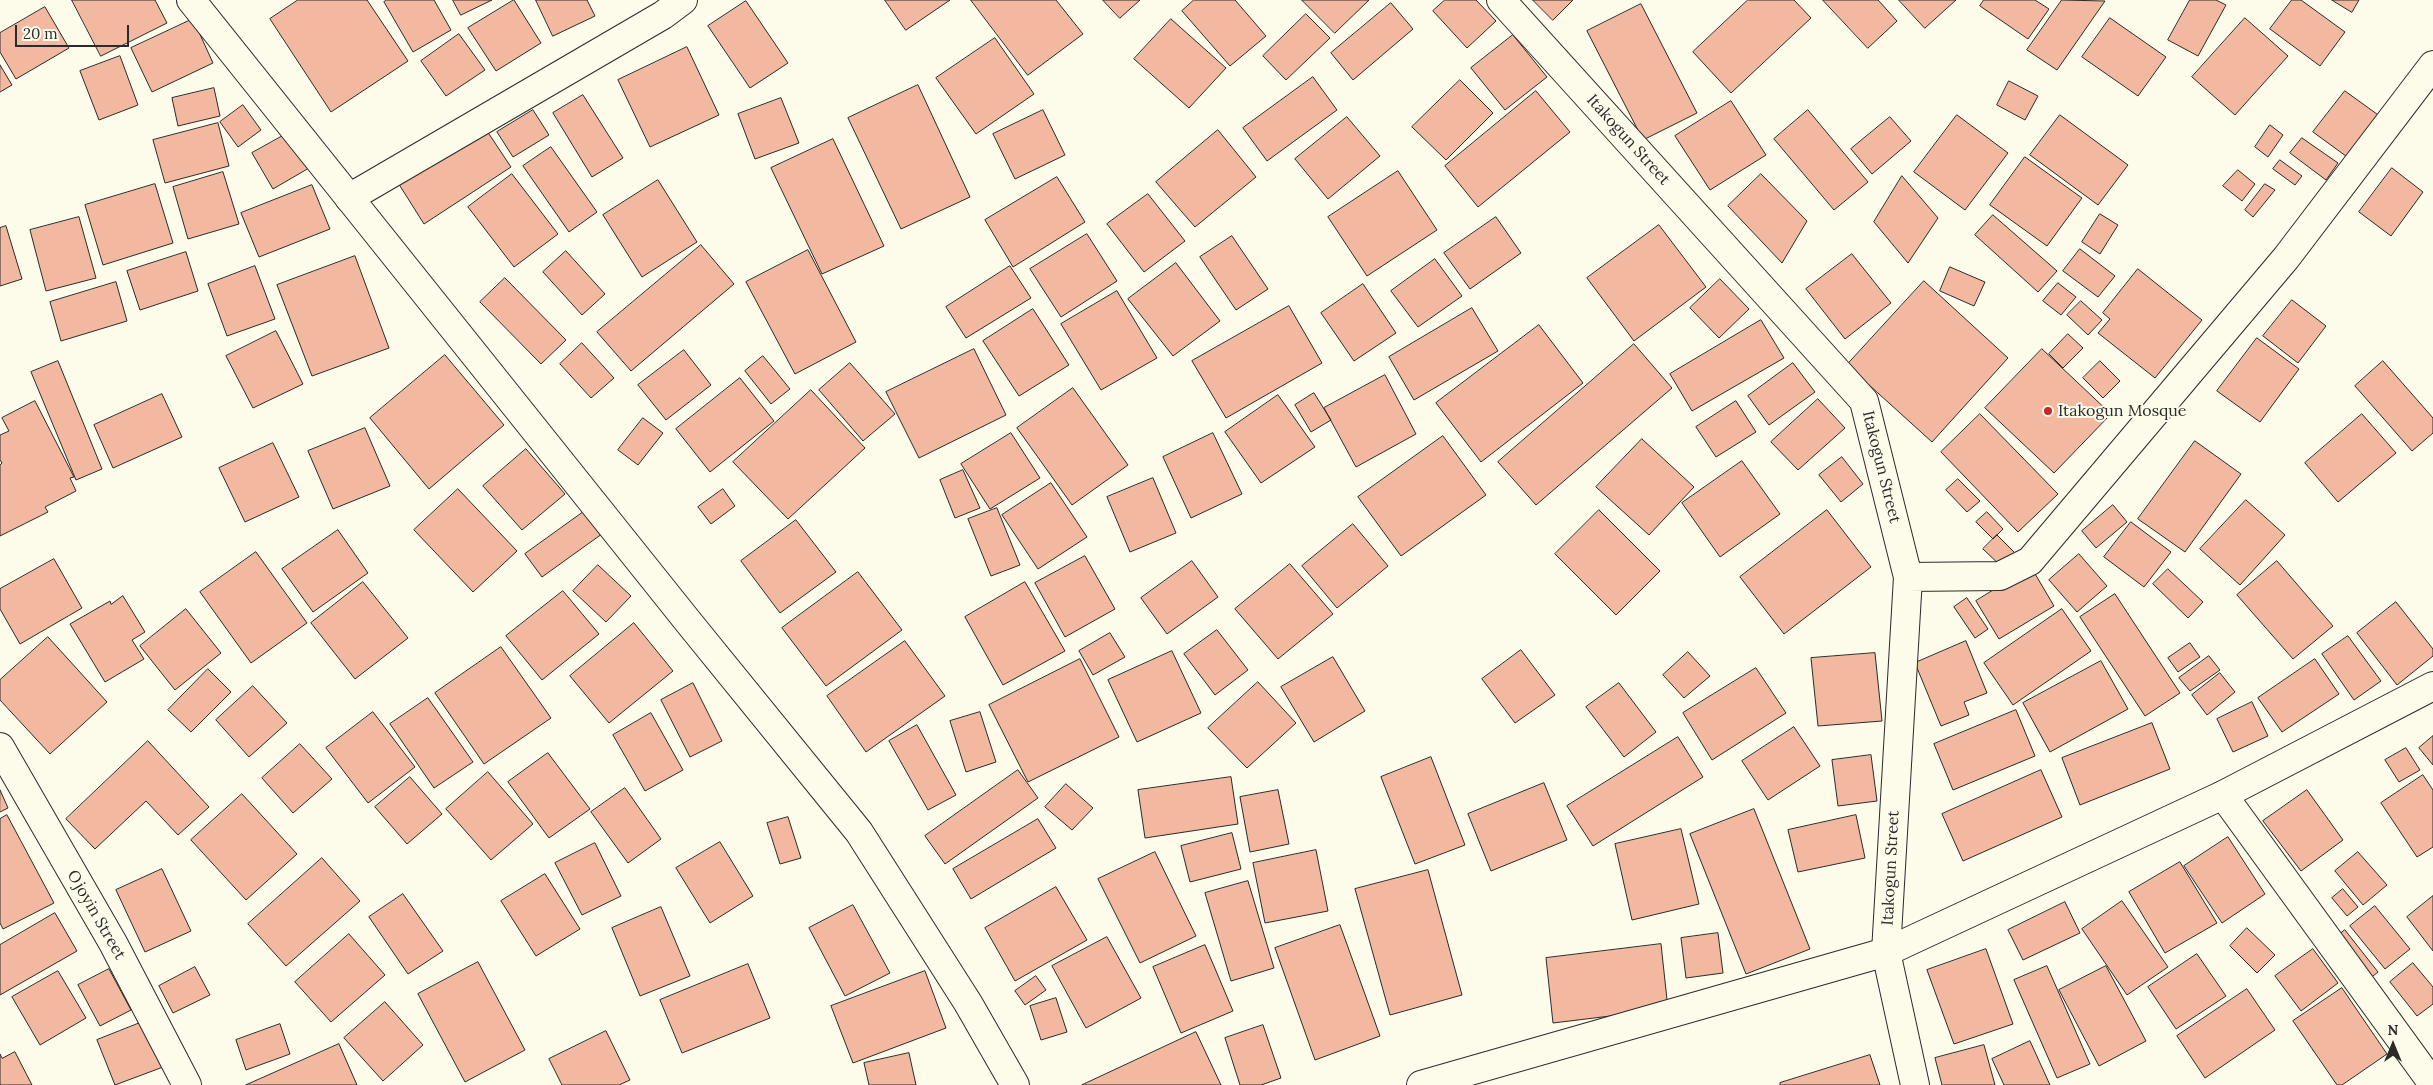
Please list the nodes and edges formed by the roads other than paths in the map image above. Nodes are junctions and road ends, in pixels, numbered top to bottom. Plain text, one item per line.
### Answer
1 (191, 0) edge
2 (683, 0) edge
3 (1502, 0) edge
4 (2433, 65) edge
5 (349, 198) junction
6 (1908, 577) junction
7 (2433, 686) edge
8 (0, 747) edge
9 (2223, 795) junction
10 (1886, 952) junction
11 (2433, 1084) edge
12 (187, 1085) edge
13 (1015, 1085) edge
14 (1421, 1085) edge
15 (1915, 1085) edge

1 - 5 street
2 - 5 street
3 - 6 street, Itakogun Street
4 - 6 street
5 - 13 street
6 - 10 street, Itakogun Street
7 - 9 street
8 - 12 street, Ojoyin Street
9 - 10 street
9 - 11 street
10 - 14 street
10 - 15 street, Itakogun Street

